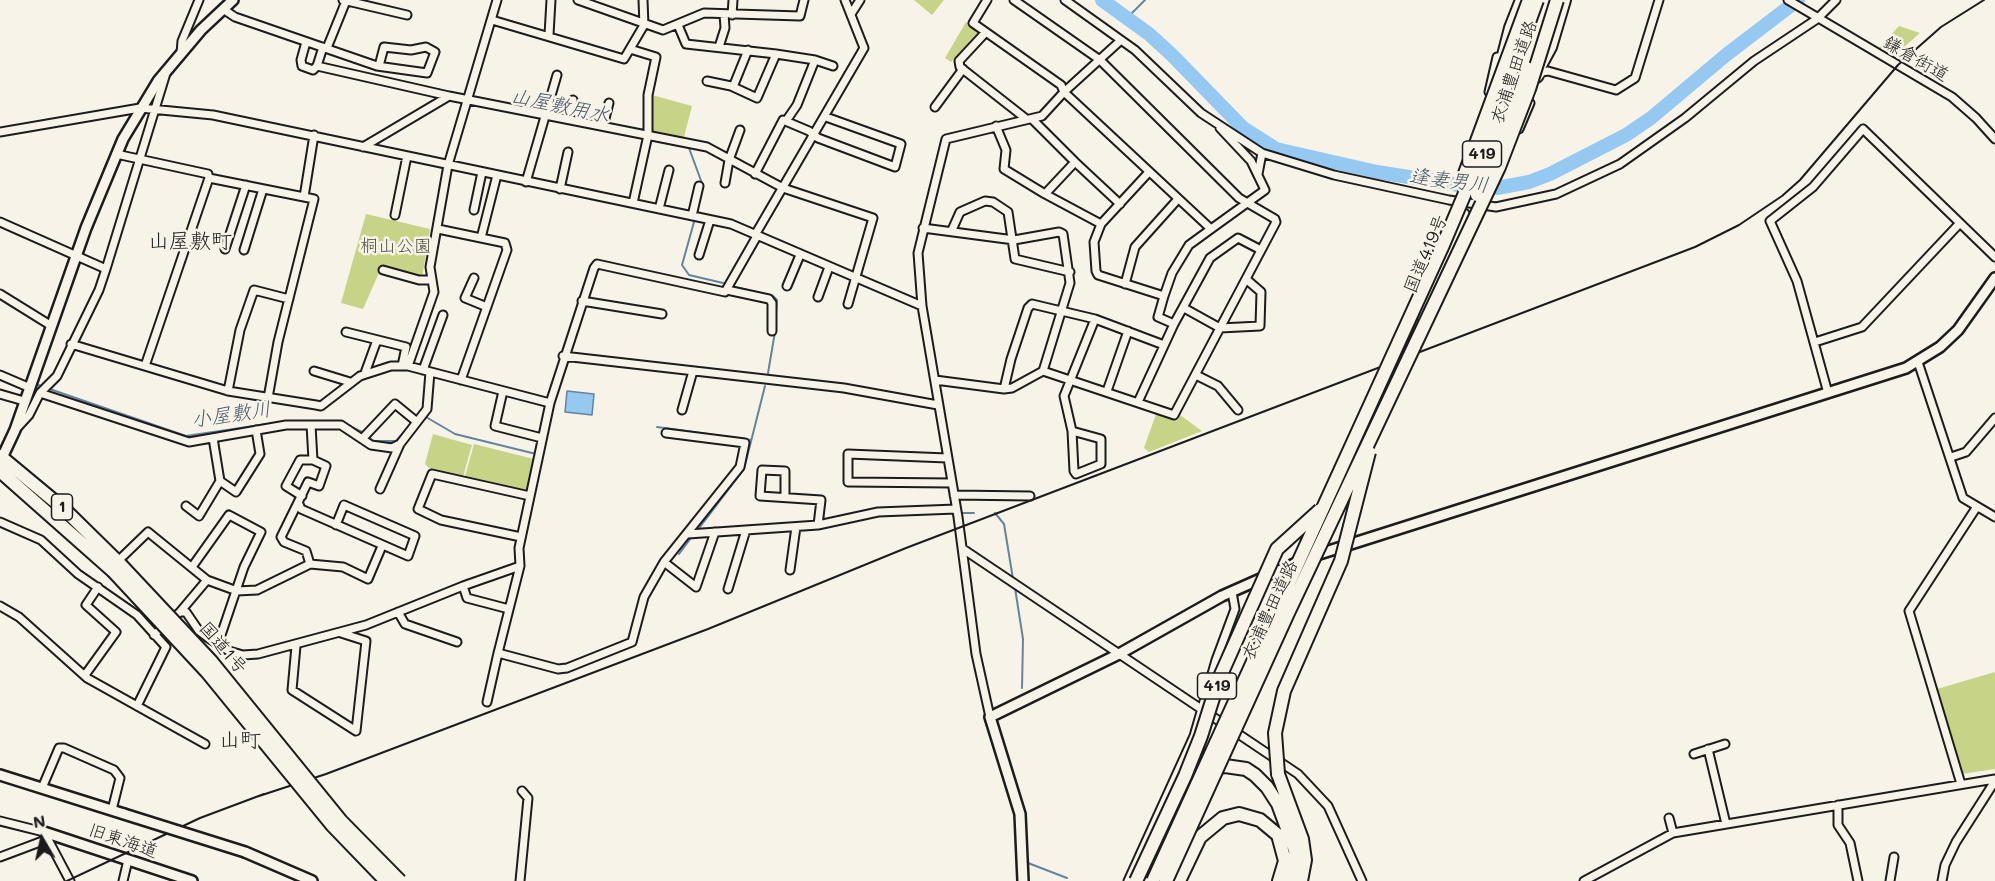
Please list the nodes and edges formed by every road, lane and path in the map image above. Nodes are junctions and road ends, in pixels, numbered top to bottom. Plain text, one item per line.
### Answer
1 (199, 0) edge
2 (232, 0) edge
3 (345, 0) edge
4 (496, 0) edge
5 (551, 0) edge
6 (578, 0) edge
7 (643, 0) edge
8 (733, 0) edge
9 (804, 0) edge
10 (845, 0) edge
11 (860, 0) edge
12 (987, 0) edge
13 (1014, 0) edge
14 (1065, 0) edge
15 (1522, 0) edge
16 (1529, 0) edge
17 (1537, 0) edge
18 (1549, 0) edge
19 (1557, 0) edge
20 (1564, 0) edge
21 (1659, 0) edge
22 (1788, 0) edge
23 (1836, 0) edge
24 (223, 9) junction
25 (728, 14) junction
26 (851, 14) junction
27 (407, 15) dead end
28 (1815, 18) junction
29 (492, 20) junction
30 (644, 25) junction
31 (678, 25) junction
32 (985, 33) junction
33 (549, 35) junction
34 (1120, 40) junction
35 (306, 42) junction
36 (719, 47) junction
37 (325, 48) junction
38 (630, 49) junction
39 (748, 50) junction
40 (181, 52) junction
41 (776, 54) junction
42 (1497, 57) dead end
43 (815, 60) junction
44 (1100, 60) junction
45 (317, 66) junction
46 (379, 66) junction
47 (833, 66) dead end
48 (168, 69) junction
49 (963, 69) junction
50 (557, 75) dead end
51 (707, 81) dead end
52 (733, 87) junction
53 (1064, 92) junction
54 (449, 96) junction
55 (467, 98) junction
56 (573, 100) dead end
57 (609, 103) dead end
58 (935, 107) dead end
59 (140, 108) junction
60 (156, 111) junction
61 (544, 114) junction
62 (826, 117) junction
63 (568, 119) junction
64 (1028, 119) junction
65 (786, 121) junction
66 (1216, 124) junction
67 (1490, 124) dead end
68 (603, 126) junction
69 (996, 126) junction
70 (1506, 128) dead end
71 (740, 130) dead end
72 (0, 132) edge
73 (814, 134) junction
74 (315, 135) junction
75 (648, 135) junction
76 (1995, 139) edge
77 (1493, 143) junction
78 (363, 147) junction
79 (568, 152) dead end
80 (1262, 153) junction
81 (116, 154) junction
82 (407, 156) junction
83 (729, 159) junction
84 (140, 160) junction
85 (1075, 162) junction
86 (448, 165) junction
87 (669, 170) dead end
88 (482, 172) junction
89 (1149, 172) junction
90 (755, 174) junction
91 (497, 175) junction
92 (1257, 175) junction
93 (209, 178) junction
94 (526, 182) junction
95 (725, 183) dead end
96 (246, 185) junction
97 (699, 186) dead end
98 (783, 188) junction
99 (263, 189) junction
100 (560, 189) junction
101 (1045, 194) junction
102 (304, 197) junction
103 (1178, 199) junction
104 (633, 203) junction
105 (1120, 204) junction
106 (1249, 204) junction
107 (659, 209) junction
108 (474, 210) dead end
109 (395, 215) dead end
110 (692, 216) junction
111 (710, 220) junction
112 (0, 222) edge
113 (1960, 223) junction
114 (1101, 224) junction
115 (923, 228) junction
116 (438, 229) junction
117 (1211, 229) junction
118 (952, 230) junction
119 (756, 236) junction
120 (481, 238) junction
121 (1014, 240) junction
122 (225, 249) dead end
123 (244, 250) dead end
124 (1261, 250) junction
125 (76, 255) junction
126 (699, 255) dead end
127 (800, 255) junction
128 (1995, 257) edge
129 (829, 267) junction
130 (106, 269) junction
131 (383, 270) dead end
132 (1070, 272) junction
133 (856, 277) junction
134 (474, 278) dead end
135 (1995, 278) edge
136 (1246, 279) junction
137 (432, 280) junction
138 (1125, 284) junction
139 (787, 286) dead end
140 (727, 290) junction
141 (0, 294) edge
142 (1164, 296) junction
143 (818, 297) dead end
144 (289, 299) junction
145 (582, 302) junction
146 (848, 304) dead end
147 (922, 306) junction
148 (487, 307) junction
149 (1184, 308) junction
150 (1062, 311) junction
151 (1421, 311) junction
152 (662, 314) dead end
153 (443, 315) dead end
154 (1095, 319) junction
155 (1174, 324) junction
156 (50, 325) junction
157 (1220, 328) junction
158 (1128, 330) junction
159 (772, 331) dead end
160 (346, 332) dead end
161 (377, 340) junction
162 (1815, 342) junction
163 (71, 344) junction
164 (1164, 345) junction
165 (563, 356) junction
166 (1918, 362) junction
167 (145, 366) junction
168 (405, 366) junction
169 (1043, 370) junction
170 (427, 371) junction
171 (693, 371) junction
172 (314, 372) dead end
173 (365, 374) junction
174 (0, 375) edge
175 (1196, 375) junction
176 (1072, 378) junction
177 (460, 380) junction
178 (935, 380) junction
179 (350, 382) junction
180 (28, 387) junction
181 (43, 389) junction
182 (1004, 389) junction
183 (228, 391) junction
184 (503, 391) junction
185 (1107, 391) junction
186 (1828, 393) junction
187 (0, 394) edge
188 (268, 398) junction
189 (1380, 399) tunnel mouth
190 (24, 401) junction
191 (1138, 402) junction
192 (550, 403) junction
193 (938, 405) junction
194 (682, 410) dead end
195 (1238, 410) dead end
196 (1995, 418) edge
197 (1378, 419) junction
198 (417, 422) junction
199 (311, 425) junction
200 (15, 430) junction
201 (256, 430) junction
202 (1072, 431) junction
203 (666, 434) dead end
204 (213, 438) junction
205 (543, 438) junction
206 (362, 439) junction
207 (400, 444) junction
208 (1951, 457) junction
209 (947, 458) junction
210 (313, 460) junction
211 (1, 462) edge
212 (220, 482) junction
213 (952, 483) junction
214 (380, 489) dead end
215 (954, 495) junction
216 (302, 496) junction
217 (530, 496) junction
218 (1030, 496) dead end
219 (785, 497) junction
220 (299, 504) junction
221 (186, 506) dead end
222 (1324, 508) junction
223 (1976, 508) junction
224 (956, 509) junction
225 (1995, 517) edge
226 (0, 522) edge
227 (336, 525) junction
228 (818, 525) junction
229 (796, 527) junction
230 (746, 530) junction
231 (715, 532) junction
232 (688, 534) junction
233 (521, 537) junction
234 (382, 546) junction
235 (963, 549) junction
236 (1306, 558) junction
237 (664, 562) junction
238 (310, 564) junction
239 (117, 566) junction
240 (520, 566) junction
241 (192, 567) junction
242 (790, 570) dead end
243 (207, 580) junction
244 (463, 586) junction
245 (98, 587) junction
246 (728, 589) dead end
247 (237, 591) junction
248 (1233, 591) junction
249 (0, 606) edge
250 (509, 609) junction
251 (180, 612) junction
252 (398, 612) junction
253 (340, 633) junction
254 (154, 635) junction
255 (457, 642) dead end
256 (218, 644) junction
257 (296, 646) junction
258 (498, 653) junction
259 (1119, 654) junction
260 (85, 675) junction
261 (487, 702) dead end
262 (137, 706) junction
263 (1202, 708) junction
264 (990, 717) junction
265 (205, 744) dead end
266 (1725, 744) dead end
267 (1708, 749) junction
268 (1694, 754) dead end
269 (0, 775) edge
270 (1995, 780) edge
271 (1961, 784) junction
272 (42, 788) junction
273 (522, 791) dead end
274 (1838, 805) junction
275 (112, 810) junction
276 (1669, 818) dead end
277 (0, 821) edge
278 (1726, 824) junction
279 (1673, 833) junction
280 (46, 835) junction
281 (0, 857) edge
282 (1894, 857) dead end
283 (128, 860) junction
284 (70, 881) edge
285 (123, 881) edge
286 (192, 881) edge
287 (312, 881) edge
288 (386, 881) edge
289 (400, 881) edge
290 (520, 881) edge
291 (1023, 881) edge
292 (1128, 881) edge
293 (1136, 881) edge
294 (1143, 881) edge
295 (1153, 881) edge
296 (1166, 881) edge
297 (1179, 881) edge
298 (1279, 881) edge
299 (1290, 881) edge
300 (1301, 881) edge
301 (1362, 881) edge
302 (1584, 881) edge
303 (1857, 881) edge
304 (1890, 881) edge
305 (1942, 881) edge

1 - 40 street
2 - 24 street
3 - 27 street
3 - 37 street
4 - 29 street
5 - 33 street
6 - 30 street
7 - 30 street
8 - 25 street
9 - 25 street
10 - 26 street
11 - 26 street
12 - 32 street
13 - 44 street
14 - 34 street
15 - 77 highway, 国道419号 / 419
16 - 151 highway, 衣浦豊田道路 / 419, bridge
17 - 151 highway, 衣浦豊田道路 / 419, bridge
18 - 151 highway, 衣浦豊田道路 / 419, bridge
19 - 151 highway, 衣浦豊田道路 / 419, bridge
20 - 77 highway, 国道419号 / 419
21 - 70 street
22 - 28 street, 鎌倉街道
23 - 28 street
24 - 35 street
24 - 40 street
25 - 31 street
25 - 36 street
26 - 62 street
28 - 76 street, 鎌倉街道
28 - 80 street
29 - 33 street
29 - 55 street
30 - 31 street
30 - 38 street
31 - 36 street
32 - 49 street
32 - 53 street
33 - 38 street
34 - 44 street
34 - 66 street
35 - 37 street
35 - 45 street
36 - 39 street
37 - 45 street
37 - 46 street
38 - 75 street
39 - 41 street
39 - 52 street
40 - 48 street
41 - 43 street
41 - 52 street
42 - 67 street
43 - 47 street
43 - 65 street
44 - 53 street
44 - 106 street
45 - 54 street
46 - 46 street
48 - 59 street
48 - 60 street
49 - 58 street
49 - 64 street
50 - 61 street
51 - 52 street
53 - 64 street
53 - 89 street
54 - 55 street
54 - 78 street
55 - 61 street
55 - 86 street
56 - 63 street
57 - 68 street
59 - 60 street
59 - 72 street
59 - 81 street
60 - 74 street
60 - 84 street
61 - 63 street
61 - 94 street
62 - 73 street
62 - 73 street
63 - 68 street
64 - 69 street
64 - 85 street
65 - 73 street
65 - 90 street
66 - 80 street
66 - 92 street
68 - 75 street
69 - 101 street
69 - 115 street
71 - 83 street
73 - 98 street
74 - 78 street
74 - 102 street
75 - 83 street
75 - 104 street
77 - 151 highway, 国道419号 / 419, bridge
78 - 82 street
79 - 100 street
80 - 92 street
81 - 84 street
81 - 125 street
82 - 86 street
82 - 109 street
83 - 90 street
83 - 95 street
84 - 93 street
84 - 130 street
85 - 101 street
85 - 105 street
86 - 88 street
86 - 116 street
87 - 107 street
88 - 91 street
88 - 108 street
89 - 103 street
89 - 105 street
90 - 98 street
91 - 94 street
91 - 120 street
92 - 106 street
93 - 96 street
93 - 167 street
94 - 100 street
96 - 99 street
96 - 122 street
97 - 110 street
98 - 119 street
98 - 133 street
99 - 102 street
99 - 123 street
100 - 104 street
101 - 114 street
102 - 144 street
103 - 117 street
103 - 138 street
104 - 107 street
105 - 114 street
106 - 117 street
106 - 124 street
107 - 110 street
110 - 111 street
111 - 119 street
111 - 126 street
112 - 125 street
113 - 128 street
113 - 162 street
113 - 162 street
114 - 138 street
115 - 118 street
115 - 147 street
116 - 120 street
116 - 137 street
117 - 142 street
118 - 121 street
118 - 121 street
119 - 127 street
119 - 140 street
120 - 148 street
121 - 132 street
121 - 132 street
124 - 136 street
124 - 149 street
125 - 130 street
125 - 156 street
127 - 129 street
127 - 139 street
129 - 133 street
129 - 143 street
130 - 163 street
131 - 137 street
132 - 150 street
133 - 146 street
133 - 147 street
134 - 148 street
135 - 166 street
136 - 157 street
136 - 157 street
137 - 168 street
138 - 142 street
140 - 145 street
140 - 159 street
141 - 156 street
142 - 155 street
144 - 183 street
144 - 188 street
145 - 152 street
145 - 165 street
147 - 178 street
148 - 177 street
149 - 155 street
149 - 157 street
150 - 154 street
150 - 169 street
150 - 182 street
151 - 197 highway, 衣浦豊田道路 / 419, bridge
151 - 222 highway, 衣浦豊田道路 / 419, bridge
153 - 170 street
154 - 158 street
154 - 176 street
155 - 164 street
156 - 180 street
157 - 175 street
158 - 164 street
158 - 185 street
160 - 161 street
161 - 168 street
161 - 173 street
162 - 186 street
163 - 167 street
163 - 181 street
164 - 191 street
165 - 171 street
165 - 192 street
166 - 186 street
166 - 208 street
167 - 183 street
168 - 170 street
168 - 173 street
169 - 176 street
169 - 182 street
170 - 177 street
170 - 198 street
171 - 193 street
171 - 194 street
172 - 179 street
173 - 179 street
174 - 180 street
175 - 191 street
175 - 195 street
176 - 185 street
176 - 202 street
177 - 184 street
178 - 182 street
178 - 193 street
179 - 188 street
180 - 190 street
181 - 200 street
181 - 204 street
183 - 188 street
184 - 192 street
184 - 205 street
185 - 191 street
186 - 236 street
187 - 190 street
189 - 236 highway
190 - 200 street
192 - 205 street
193 - 209 street
196 - 208 street
197 - 296 highway, 衣浦豊田道路 / 419, bridge
197 - 300 highway, 衣浦豊田道路 / 419, bridge
198 - 206 street
198 - 207 street
199 - 201 street
199 - 206 street
199 - 210 street
200 - 211 street
201 - 204 street
201 - 212 street
202 - 202 street
203 - 232 street
204 - 212 street
205 - 217 street
206 - 207 street
207 - 214 street
208 - 223 street
209 - 213 street
209 - 213 street
210 - 216 street
210 - 216 street
211 - 239 highway, 国道1号 / 1
212 - 221 street
213 - 215 street
215 - 218 street
215 - 224 street
216 - 220 street
217 - 233 street
217 - 233 street
219 - 219 street
219 - 228 street
220 - 227 street
220 - 238 street
222 - 293 highway, 衣浦豊田道路 / 419, bridge
222 - 295 highway, 衣浦豊田道路 / 419, bridge
223 - 225 street
223 - 271 street
224 - 228 street
224 - 235 street
226 - 245 street
227 - 234 street
227 - 234 street
228 - 229 street
229 - 230 street
229 - 242 street
230 - 231 street
230 - 246 street
231 - 232 street
231 - 237 street
232 - 237 street
233 - 240 street
234 - 238 street
235 - 259 street
235 - 264 street
236 - 248 street
237 - 258 street
238 - 247 street
239 - 241 street
239 - 288 highway, 国道1号 / 1, bridge
239 - 289 highway, 国道1号 / 1, bridge
240 - 244 street
240 - 250 street
241 - 243 street
241 - 247 street
243 - 247 street
243 - 251 street
244 - 250 street
244 - 252 street
245 - 254 street
245 - 260 street
247 - 256 street
248 - 259 street
248 - 263 street
249 - 260 street
250 - 258 street
251 - 254 street
251 - 256 street
252 - 253 street
252 - 255 street
253 - 257 street
253 - 257 street
254 - 262 street
256 - 257 street
258 - 261 street
259 - 263 street
259 - 264 street
260 - 262 street
262 - 265 street
263 - 292 street
263 - 301 street
264 - 291 street
266 - 267 street
267 - 268 street
267 - 278 street
269 - 272 street
270 - 271 street
270 - 305 street
271 - 274 street
272 - 275 street
272 - 275 street
273 - 290 street
274 - 278 street
274 - 303 street
275 - 287 street, bridge
276 - 279 street
277 - 280 street
278 - 279 street
279 - 302 street
280 - 281 street
280 - 283 street, 旧東海道
280 - 284 street
282 - 304 street
283 - 285 street
283 - 286 street, 旧東海道
294 - 299 highway
297 - 298 highway

